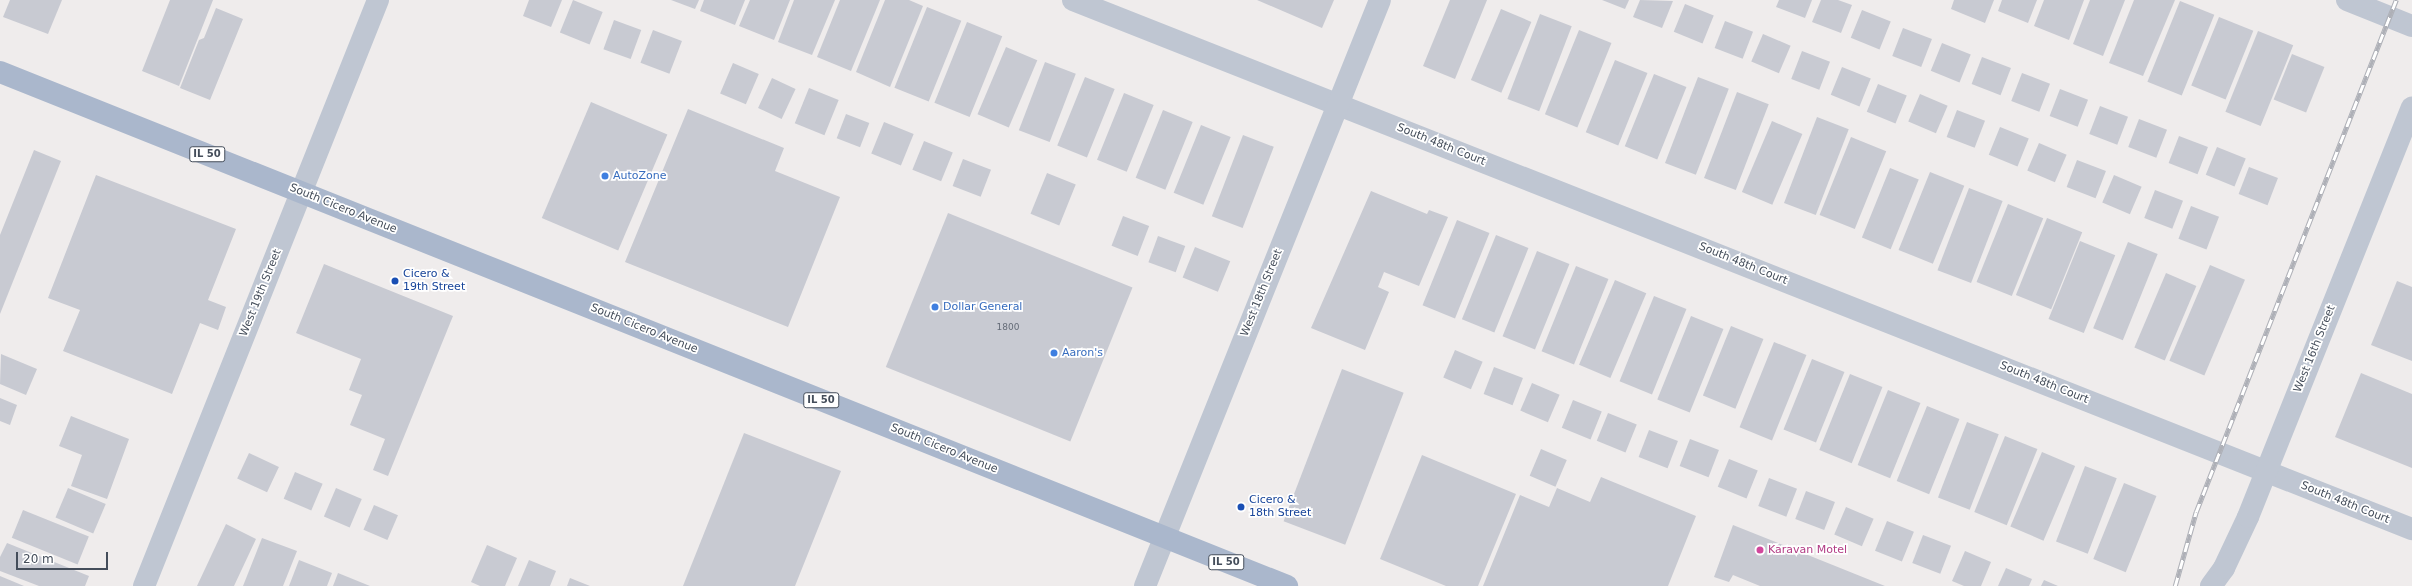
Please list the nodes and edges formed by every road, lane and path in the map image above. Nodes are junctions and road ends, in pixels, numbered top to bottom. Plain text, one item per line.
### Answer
1 (378, 0) edge
2 (1073, 0) edge
3 (1380, 0) edge
4 (2347, 0) edge
5 (2412, 26) edge
6 (0, 72) edge
7 (1338, 104) junction
8 (2412, 108) edge
9 (301, 192) junction
10 (2266, 471) junction
11 (2412, 529) edge
12 (1165, 537) junction
13 (144, 586) edge
14 (1145, 586) edge
15 (1287, 586) edge
16 (2211, 586) edge

1 - 9 street, West 19th Street
2 - 7 street, South 48th Court
3 - 7 street, West 18th Street
4 - 5 street
6 - 9 main road, South Cicero Avenue / IL 50
7 - 10 street, South 48th Court
7 - 12 street, West 18th Street
8 - 10 street, West 16th Street
9 - 12 main road, South Cicero Avenue / IL 50
9 - 13 street, West 19th Street
10 - 11 street, South 48th Court
10 - 16 street, West 16th Street
12 - 14 street, West 18th Street
12 - 15 main road, South Cicero Avenue / IL 50

